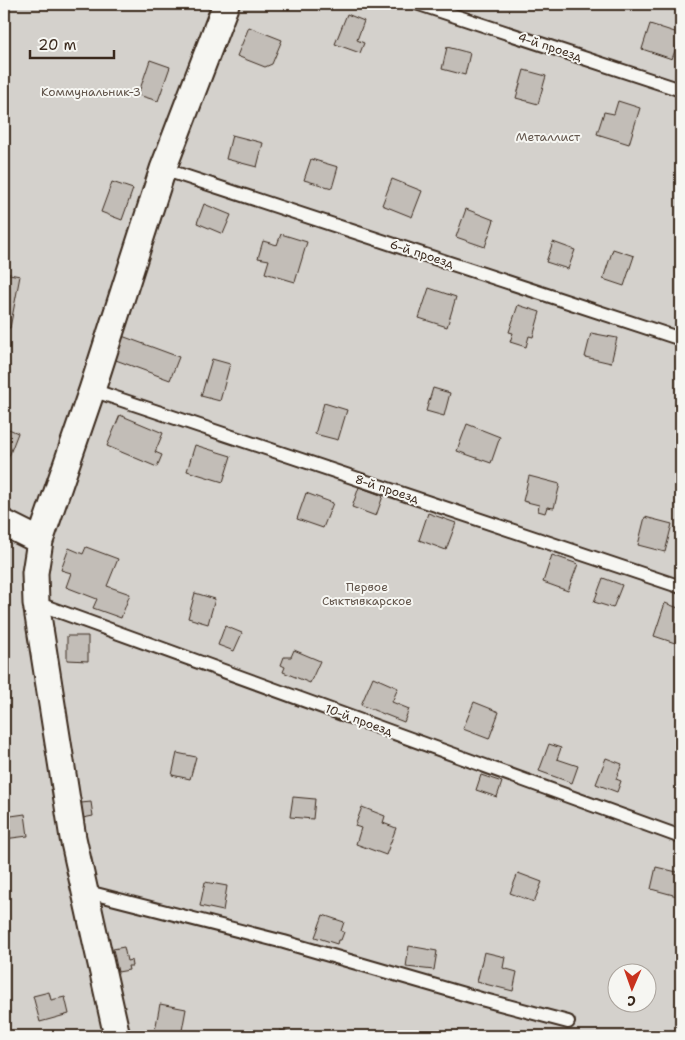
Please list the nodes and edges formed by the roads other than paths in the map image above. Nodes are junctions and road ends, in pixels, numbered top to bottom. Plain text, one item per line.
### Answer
1 (226, 4) edge
2 (419, 4) edge
3 (681, 90) edge
4 (164, 170) junction
5 (681, 340) edge
6 (92, 390) junction
7 (4, 523) edge
8 (40, 541) junction
9 (681, 587) edge
10 (36, 603) junction
11 (681, 837) edge
12 (84, 891) junction
13 (568, 1022) dead end
14 (117, 1036) edge

1 - 4 street
2 - 3 lane, 4-й проезд
4 - 5 lane, 6-й проезд
4 - 6 street
6 - 8 street
6 - 9 lane, 8-й проезд
7 - 8 street
8 - 10 street
10 - 11 lane, 10-й проезд
10 - 12 street
12 - 13 lane
12 - 14 street

